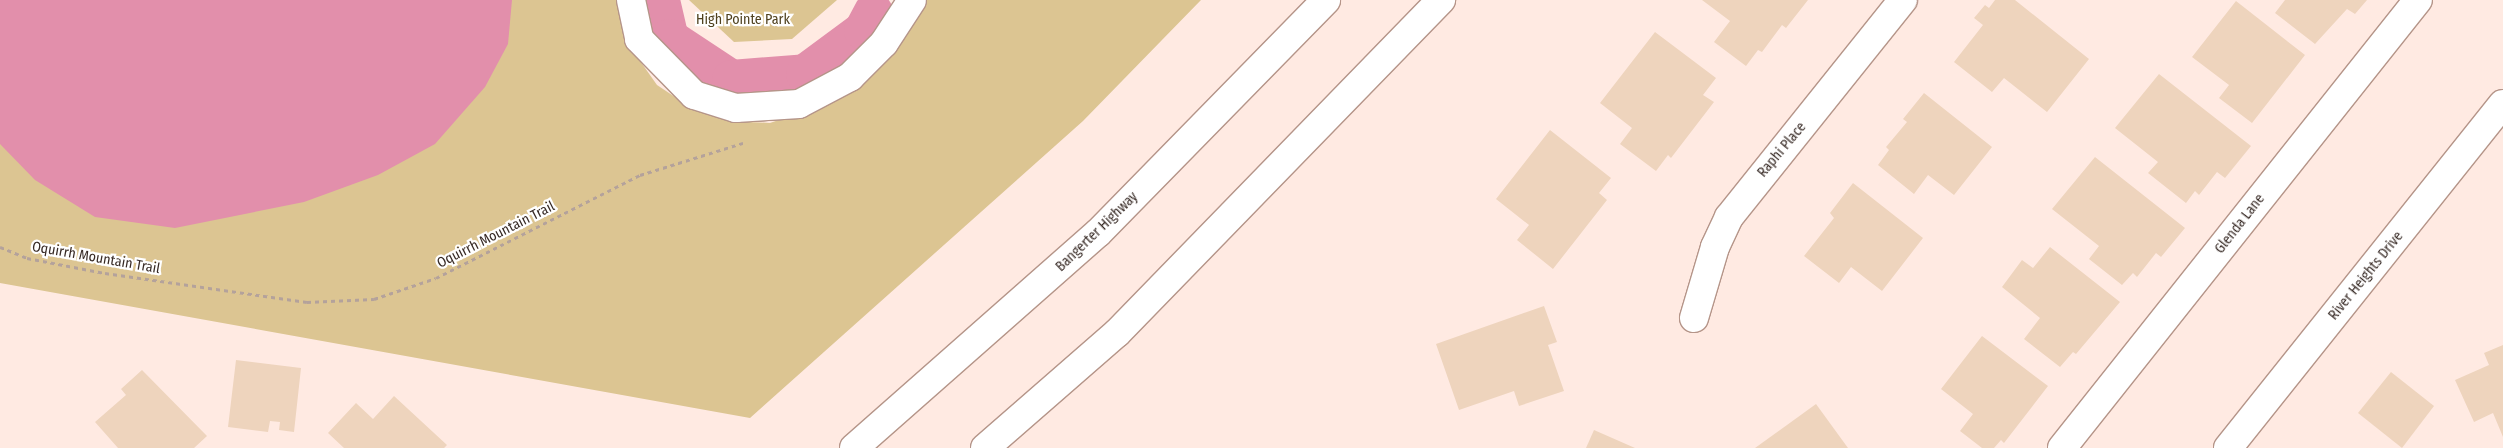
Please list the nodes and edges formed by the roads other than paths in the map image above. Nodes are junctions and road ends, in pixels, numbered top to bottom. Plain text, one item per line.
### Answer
1 (632, 0) edge
2 (912, 0) edge
3 (1326, 0) edge
4 (1441, 0) edge
5 (1903, 0) edge
6 (2418, 0) edge
7 (2503, 104) edge
8 (1694, 318) dead end
9 (854, 448) edge
10 (985, 448) edge
11 (2062, 448) edge
12 (2228, 448) edge

1 - 2 main road
3 - 9 main road, Bangerter Highway
4 - 10 main road
5 - 8 main road, Raphi Place
6 - 11 main road, Glenda Lane
7 - 12 main road, River Heights Drive

